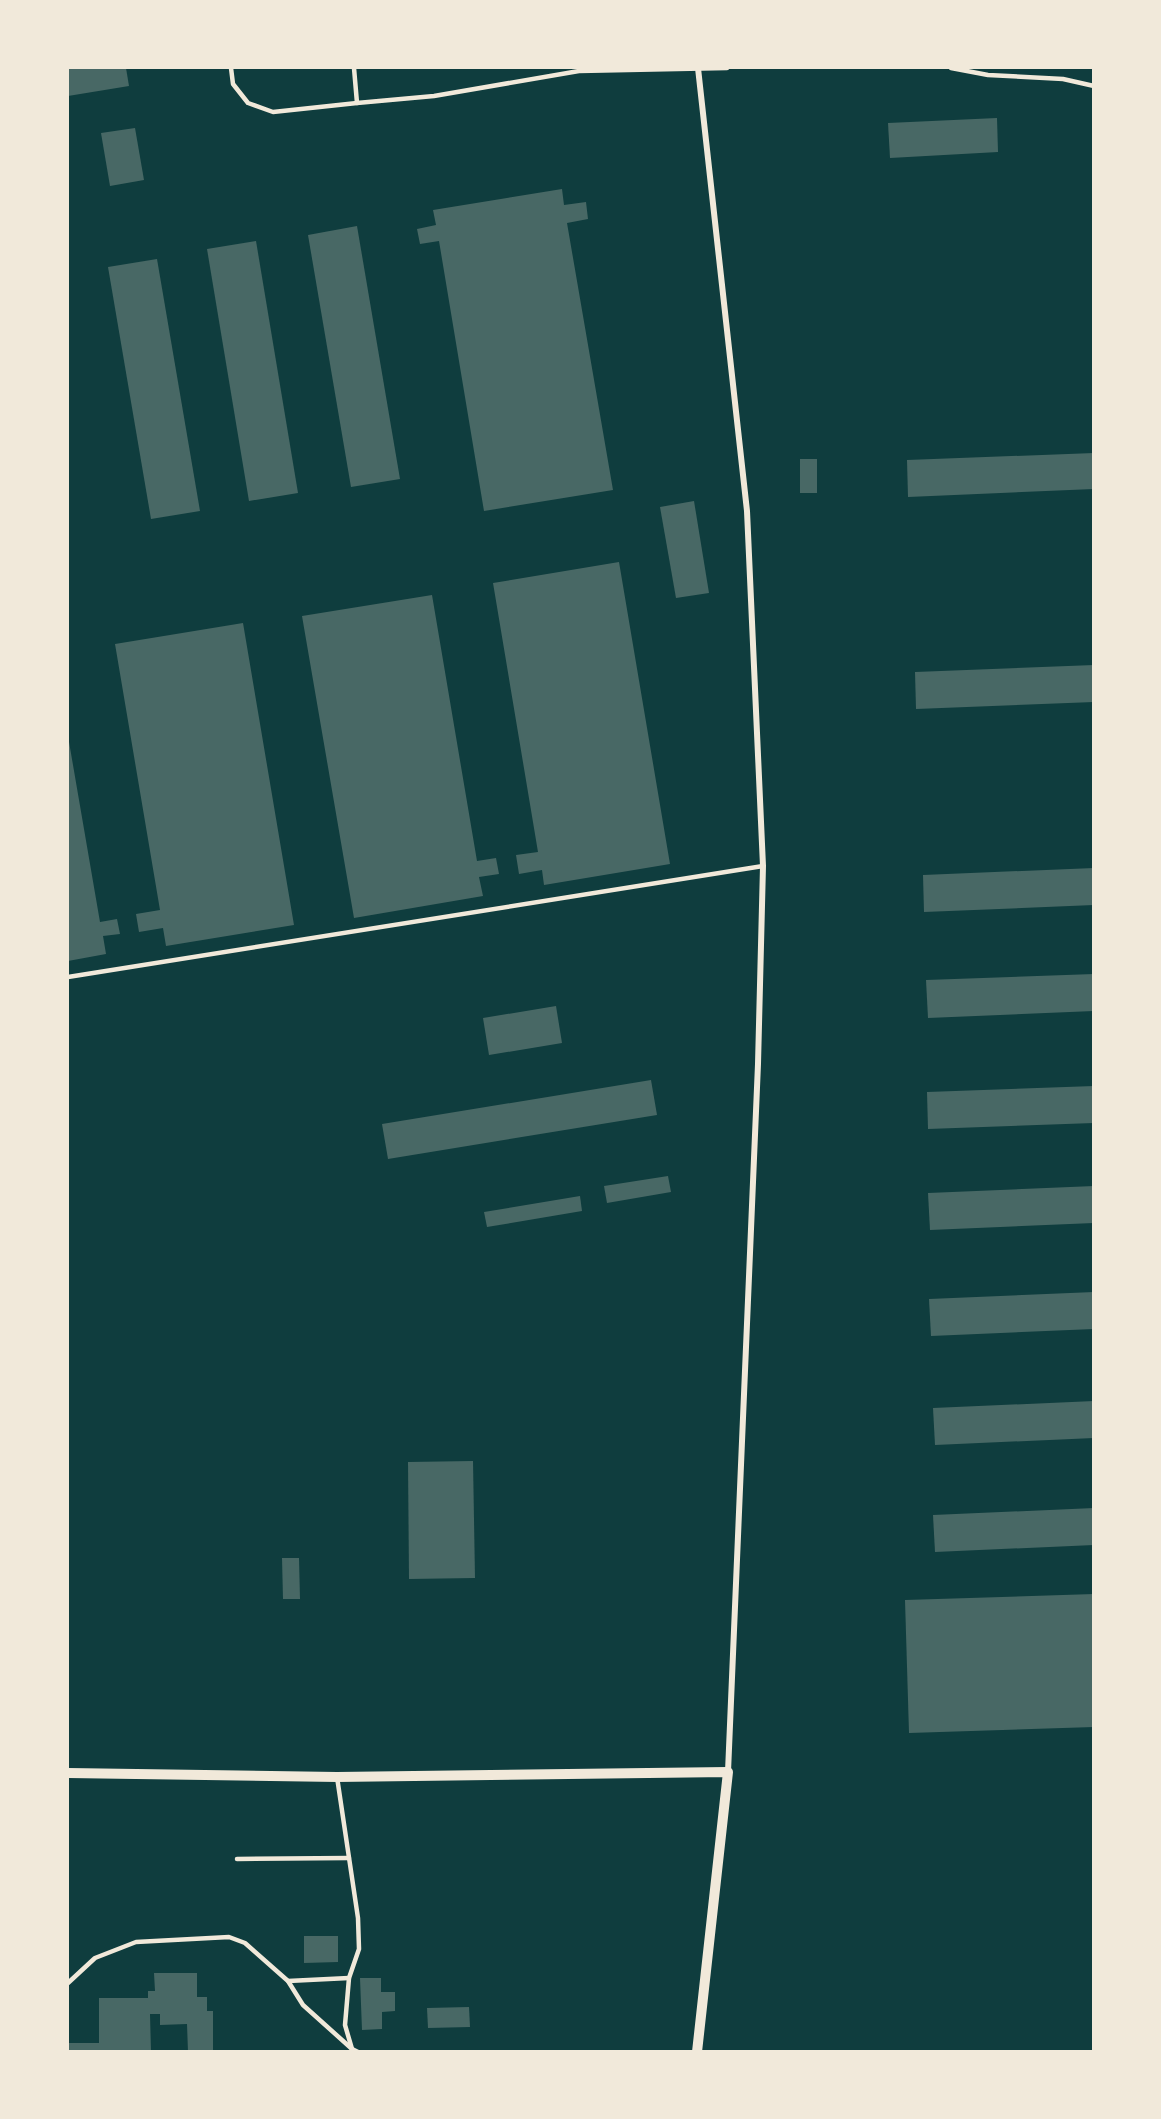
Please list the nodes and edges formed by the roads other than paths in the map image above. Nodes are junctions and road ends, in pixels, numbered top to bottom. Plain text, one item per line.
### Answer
1 (231, 68) edge
2 (354, 68) edge
3 (698, 68) edge
4 (727, 68) edge
5 (951, 68) edge
6 (1094, 86) edge
7 (357, 103) junction
8 (763, 866) junction
9 (68, 977) edge
10 (728, 1772) junction
11 (68, 1773) edge
12 (337, 1776) junction
13 (349, 1858) junction
14 (237, 1859) dead end
15 (349, 1978) junction
16 (288, 1981) junction
17 (68, 1983) edge
18 (352, 2049) junction
19 (358, 2052) edge
20 (697, 2052) edge

1 - 7 lane
2 - 7 lane
3 - 4 lane
3 - 7 lane
3 - 8 street
5 - 6 lane
8 - 9 lane
8 - 10 street
10 - 12 street
10 - 20 street
11 - 12 street
12 - 13 lane
13 - 14 lane
13 - 15 lane
15 - 16 lane
15 - 18 lane
16 - 17 lane
16 - 18 lane
18 - 19 lane

